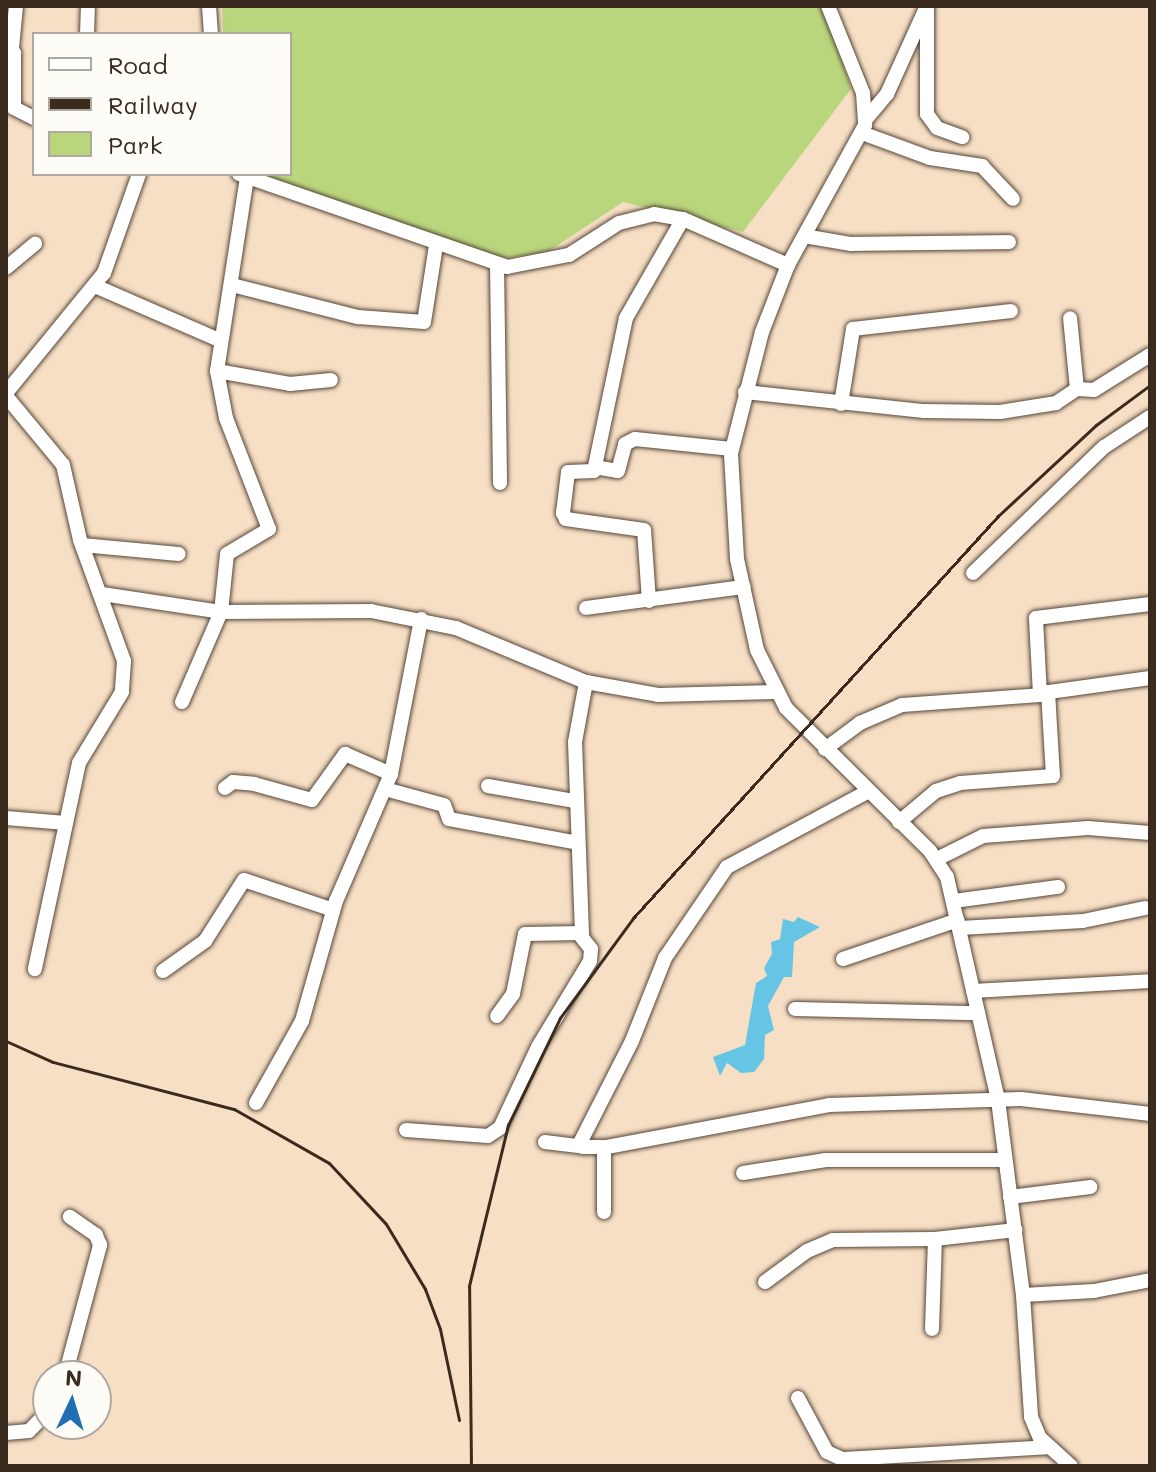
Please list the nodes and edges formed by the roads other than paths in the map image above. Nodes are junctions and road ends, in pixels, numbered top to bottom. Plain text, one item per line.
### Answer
1 (16, 6) edge
2 (88, 6) edge
3 (209, 6) edge
4 (828, 6) edge
5 (927, 6) edge
6 (87, 32) edge
7 (211, 32) edge
8 (9, 47) edge
9 (10, 111) edge
10 (32, 117) edge
11 (864, 126) junction
12 (962, 137) dead end
13 (138, 176) edge
14 (243, 176) edge
15 (246, 176) edge
16 (1013, 199) dead end
17 (683, 219) junction
18 (804, 236) junction
19 (1009, 242) dead end
20 (35, 244) dead end
21 (436, 245) junction
22 (497, 265) junction
23 (788, 265) junction
24 (6, 268) edge
25 (232, 285) junction
26 (95, 286) junction
27 (1011, 311) dead end
28 (1070, 318) dead end
29 (219, 340) junction
30 (1150, 355) edge
31 (217, 371) junction
32 (331, 380) dead end
33 (1077, 389) junction
34 (745, 392) junction
35 (6, 394) edge
36 (841, 404) junction
37 (1150, 417) edge
38 (731, 449) junction
39 (595, 467) junction
40 (500, 483) dead end
41 (82, 545) junction
42 (179, 554) dead end
43 (973, 573) dead end
44 (744, 587) junction
45 (102, 594) junction
46 (649, 601) junction
47 (1150, 604) edge
48 (586, 608) dead end
49 (221, 612) junction
50 (421, 619) junction
51 (1150, 678) edge
52 (586, 682) junction
53 (775, 692) junction
54 (1045, 693) junction
55 (182, 702) dead end
56 (825, 749) junction
57 (391, 774) junction
58 (488, 786) dead end
59 (225, 788) dead end
60 (385, 789) junction
61 (867, 792) junction
62 (574, 801) junction
63 (6, 818) edge
64 (899, 822) junction
65 (66, 823) junction
66 (1150, 833) edge
67 (578, 843) junction
68 (937, 859) junction
69 (1058, 887) dead end
70 (954, 901) junction
71 (1145, 908) dead end
72 (333, 910) junction
73 (959, 924) junction
74 (580, 935) junction
75 (843, 959) dead end
76 (35, 969) dead end
77 (163, 971) dead end
78 (1150, 981) edge
79 (973, 991) junction
80 (795, 1009) dead end
81 (978, 1013) junction
82 (497, 1016) dead end
83 (998, 1100) junction
84 (256, 1103) dead end
85 (1150, 1114) edge
86 (406, 1130) dead end
87 (545, 1142) dead end
88 (583, 1147) junction
89 (604, 1147) junction
90 (1004, 1160) junction
91 (743, 1173) dead end
92 (1090, 1187) dead end
93 (1010, 1197) junction
94 (604, 1212) dead end
95 (70, 1217) dead end
96 (1015, 1230) junction
97 (935, 1239) junction
98 (1150, 1280) edge
99 (765, 1282) dead end
100 (1023, 1295) junction
101 (932, 1329) dead end
102 (69, 1360) edge
103 (798, 1398) dead end
104 (32, 1428) edge
105 (6, 1433) edge
106 (1049, 1447) junction
107 (1071, 1466) edge

1 - 8 street
2 - 6 street
3 - 7 street
4 - 11 street
5 - 11 street
5 - 12 street
8 - 9 street
9 - 10 street
11 - 16 street
11 - 18 street
13 - 26 street
14 - 25 street
15 - 21 street
17 - 22 street
17 - 23 street
17 - 39 street
18 - 19 street
18 - 23 street
20 - 24 street
21 - 22 street
21 - 25 street
22 - 40 street
23 - 34 street
25 - 29 street
26 - 29 street
26 - 35 street
27 - 36 street
28 - 33 street
29 - 31 street
30 - 33 street
31 - 32 street
31 - 49 street
33 - 36 street
34 - 36 street
34 - 38 street
35 - 41 street
37 - 43 street
38 - 39 street
38 - 44 street
39 - 46 street
41 - 42 street
41 - 45 street
44 - 46 street
44 - 53 street
45 - 49 street
45 - 65 street
46 - 48 street
47 - 54 street
49 - 50 street
49 - 55 street
50 - 52 street
50 - 57 street
51 - 54 street
52 - 53 street
52 - 62 street
53 - 56 street
54 - 56 street
54 - 64 street
56 - 61 street
57 - 59 street
57 - 60 street
58 - 62 street
60 - 67 street
60 - 72 street
61 - 64 street
61 - 88 street
62 - 67 street
63 - 65 street
64 - 68 street
65 - 76 street
66 - 68 street
67 - 74 street
68 - 70 street
69 - 70 street
70 - 73 street
71 - 73 street
72 - 77 street
72 - 84 street
73 - 75 street
73 - 79 street
74 - 82 street
74 - 86 street
78 - 79 street
79 - 81 street
80 - 81 street
81 - 83 street
83 - 85 street
83 - 89 street
83 - 90 street
87 - 88 street
88 - 89 street
89 - 94 street
90 - 91 street
90 - 93 street
92 - 93 street
93 - 96 street
95 - 102 street
96 - 97 street
96 - 100 street
97 - 99 street
97 - 101 street
98 - 100 street
100 - 106 street
103 - 106 street
104 - 105 street
106 - 107 street

